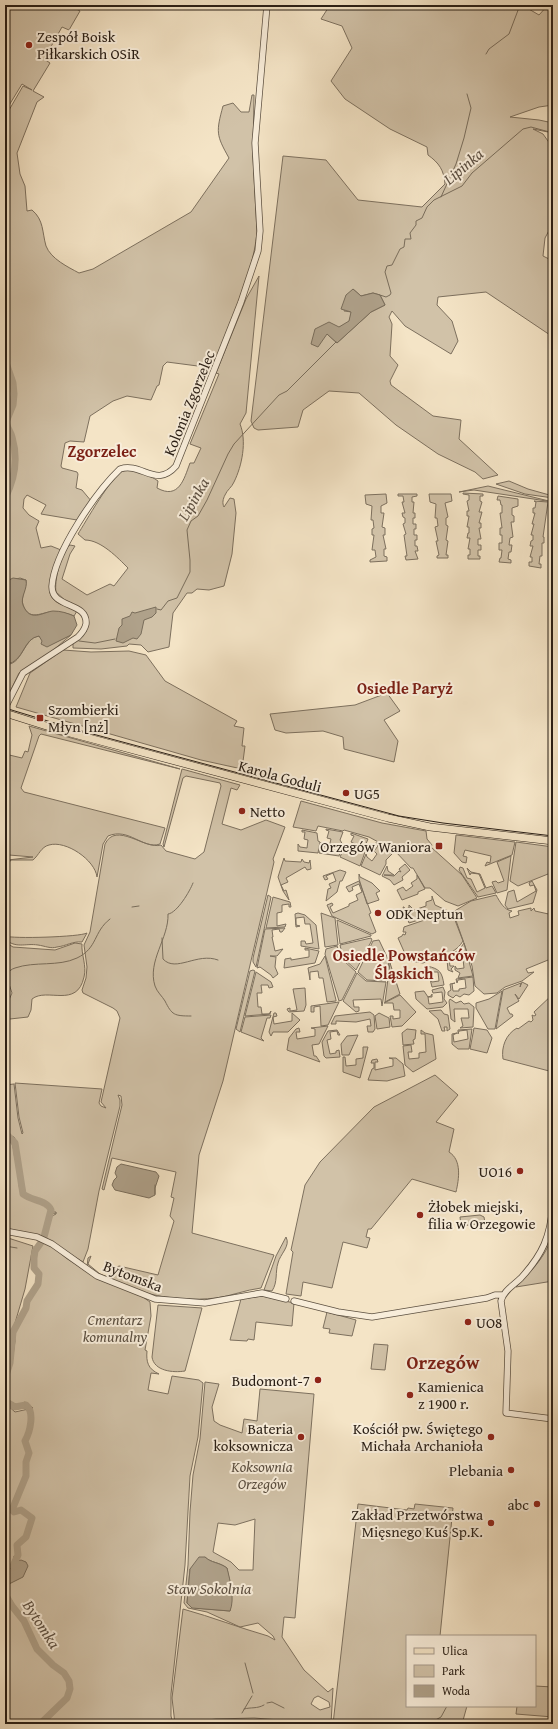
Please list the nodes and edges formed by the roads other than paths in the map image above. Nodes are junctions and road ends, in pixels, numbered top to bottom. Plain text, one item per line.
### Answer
1 (268, 5) edge
2 (5, 708) edge
3 (5, 713) edge
4 (553, 841) edge
5 (553, 1205) edge
6 (5, 1231) edge
7 (286, 1298) dead end
8 (502, 1298) junction
9 (294, 1300) dead end
10 (553, 1419) edge

1 - 2 street, Kolonia Zgorzelec
3 - 4 main road, Karola Goduli
5 - 8 street
6 - 7 street, Bytomska
8 - 9 street
8 - 10 street

